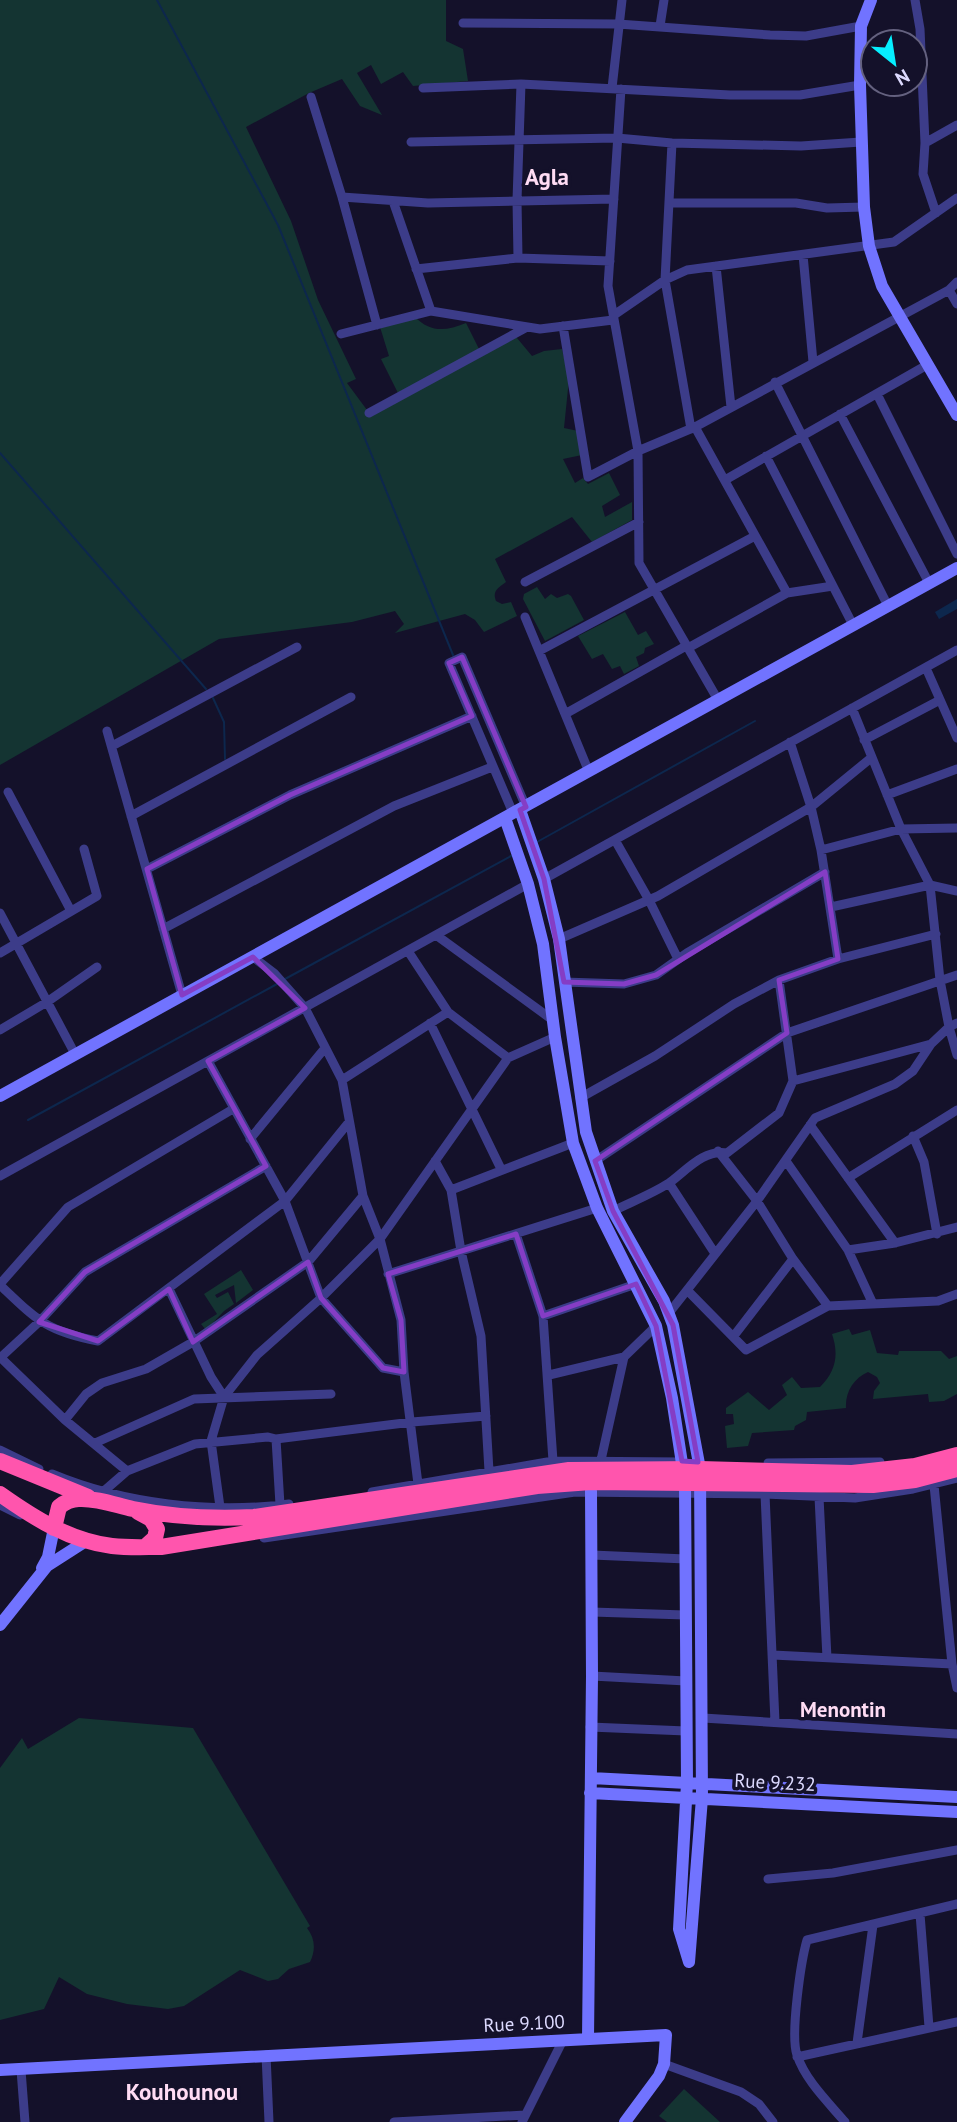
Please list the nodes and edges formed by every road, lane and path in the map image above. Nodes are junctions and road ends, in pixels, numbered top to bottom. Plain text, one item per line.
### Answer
1 (622, 0) edge
2 (664, 0) edge
3 (871, 0) edge
4 (915, 0) edge
5 (463, 23) dead end
6 (618, 23) junction
7 (660, 26) junction
8 (861, 26) joint
9 (521, 84) junction
10 (859, 85) edge
11 (423, 88) dead end
12 (616, 88) junction
13 (311, 97) dead end
14 (860, 98) edge
15 (957, 125) edge
16 (617, 138) junction
17 (519, 141) junction
18 (411, 142) dead end
19 (861, 142) junction
20 (672, 143) junction
21 (925, 143) junction
22 (342, 197) junction
23 (957, 198) edge
24 (517, 200) junction
25 (614, 200) junction
26 (393, 201) junction
27 (669, 203) junction
28 (864, 207) junction
29 (936, 213) junction
30 (869, 246) junction
31 (803, 255) junction
32 (518, 258) junction
33 (610, 261) junction
34 (716, 266) junction
35 (416, 269) junction
36 (665, 280) junction
37 (957, 282) edge
38 (949, 290) junction
39 (957, 303) edge
40 (431, 311) junction
41 (898, 317) junction
42 (614, 318) junction
43 (377, 325) junction
44 (563, 326) junction
45 (527, 327) junction
46 (341, 334) dead end
47 (813, 362) junction
48 (927, 365) junction
49 (775, 382) junction
50 (877, 394) junction
51 (731, 407) junction
52 (369, 413) dead end
53 (840, 414) junction
54 (957, 415) edge
55 (693, 428) junction
56 (802, 436) junction
57 (638, 451) junction
58 (766, 456) junction
59 (724, 480) junction
60 (639, 522) junction
61 (755, 536) junction
62 (957, 554) edge
63 (957, 568) edge
64 (525, 582) dead end
65 (929, 583) junction
66 (833, 586) junction
67 (654, 590) junction
68 (787, 593) junction
69 (888, 606) junction
70 (524, 617) dead end
71 (853, 625) junction
72 (297, 647) dead end
73 (687, 647) junction
74 (957, 650) edge
75 (539, 651) junction
76 (926, 668) junction
77 (351, 697) dead end
78 (718, 700) junction
79 (940, 700) junction
80 (852, 708) junction
81 (565, 714) junction
82 (472, 716) junction
83 (107, 731) dead end
84 (957, 738) edge
85 (864, 740) junction
86 (790, 742) junction
87 (112, 746) junction
88 (871, 758) junction
89 (492, 766) junction
90 (957, 769) edge
91 (589, 772) junction
92 (8, 792) dead end
93 (887, 795) junction
94 (811, 807) junction
95 (516, 812) junction
96 (131, 816) junction
97 (957, 828) edge
98 (901, 829) junction
99 (615, 840) junction
100 (84, 849) dead end
101 (821, 850) junction
102 (147, 869) junction
103 (825, 872) junction
104 (544, 879) junction
105 (528, 884) junction
106 (930, 885) junction
107 (957, 891) edge
108 (649, 900) junction
109 (831, 907) junction
110 (71, 911) junction
111 (0, 913) edge
112 (163, 929) junction
113 (936, 934) junction
114 (436, 935) junction
115 (559, 939) junction
116 (17, 943) junction
117 (408, 951) junction
118 (0, 953) edge
119 (253, 957) junction
120 (678, 959) junction
121 (838, 959) junction
122 (97, 967) dead end
123 (957, 975) edge
124 (779, 980) junction
125 (940, 980) junction
126 (564, 982) junction
127 (182, 995) junction
128 (47, 1002) junction
129 (305, 1008) junction
130 (448, 1012) junction
131 (554, 1021) junction
132 (430, 1023) junction
133 (953, 1025) edge
134 (0, 1030) edge
135 (787, 1033) junction
136 (555, 1037) junction
137 (931, 1044) junction
138 (325, 1048) junction
139 (75, 1054) junction
140 (957, 1055) edge
141 (508, 1058) junction
142 (208, 1062) junction
143 (342, 1080) junction
144 (793, 1081) junction
145 (0, 1096) edge
146 (580, 1098) junction
147 (233, 1109) junction
148 (471, 1109) junction
149 (957, 1110) edge
150 (349, 1122) junction
151 (810, 1125) junction
152 (913, 1136) junction
153 (250, 1139) junction
154 (573, 1143) junction
155 (718, 1151) junction
156 (435, 1161) junction
157 (595, 1161) junction
158 (786, 1161) junction
159 (265, 1166) junction
160 (501, 1170) junction
161 (0, 1176) edge
162 (848, 1178) junction
163 (669, 1183) junction
164 (451, 1190) junction
165 (363, 1196) junction
166 (285, 1201) junction
167 (757, 1201) junction
168 (597, 1208) junction
169 (613, 1211) junction
170 (957, 1227) edge
171 (516, 1234) junction
172 (937, 1234) junction
173 (380, 1239) junction
174 (895, 1243) junction
175 (848, 1250) junction
176 (461, 1251) junction
177 (715, 1252) junction
178 (793, 1259) junction
179 (308, 1262) junction
180 (388, 1274) junction
181 (0, 1284) edge
182 (636, 1284) junction
183 (169, 1289) junction
184 (687, 1290) junction
185 (957, 1294) edge
186 (321, 1298) junction
187 (873, 1304) junction
188 (828, 1306) junction
189 (669, 1313) junction
190 (543, 1316) junction
191 (39, 1322) junction
192 (656, 1326) junction
193 (733, 1337) junction
194 (194, 1342) junction
195 (624, 1357) junction
196 (0, 1358) edge
197 (404, 1372) junction
198 (549, 1374) junction
199 (331, 1394) dead end
200 (224, 1397) junction
201 (486, 1416) junction
202 (65, 1420) junction
203 (412, 1422) junction
204 (276, 1439) junction
205 (211, 1441) junction
206 (95, 1443) junction
207 (957, 1447) edge
208 (0, 1450) edge
209 (957, 1455) edge
210 (601, 1460) junction
211 (0, 1461) edge
212 (553, 1461) junction
213 (957, 1469) edge
214 (127, 1471) junction
215 (489, 1471) junction
216 (692, 1477) junction
217 (957, 1478) edge
218 (418, 1484) junction
219 (934, 1485) junction
220 (591, 1491) junction
221 (0, 1494) edge
222 (765, 1494) junction
223 (99, 1495) junction
224 (819, 1497) junction
225 (0, 1505) edge
226 (280, 1506) junction
227 (220, 1507) junction
228 (134, 1509) junction
229 (48, 1525) junction
230 (86, 1541) junction
231 (153, 1547) junction
232 (592, 1555) junction
233 (685, 1559) junction
234 (38, 1575) junction
235 (592, 1612) junction
236 (685, 1615) junction
237 (0, 1625) edge
238 (773, 1655) junction
239 (827, 1658) junction
240 (952, 1664) junction
241 (592, 1676) junction
242 (686, 1681) junction
243 (957, 1688) edge
244 (703, 1718) junction
245 (775, 1723) junction
246 (590, 1727) junction
247 (686, 1731) junction
248 (957, 1734) edge
249 (590, 1778) junction
250 (687, 1783) junction
251 (702, 1784) junction
252 (590, 1793) junction
253 (957, 1797) edge
254 (686, 1798) junction
255 (702, 1798) junction
256 (957, 1812) edge
257 (957, 1850) edge
258 (682, 1876) junction
259 (697, 1877) junction
260 (768, 1879) dead end
261 (957, 1904) edge
262 (920, 1914) junction
263 (873, 1925) junction
264 (957, 2022) edge
265 (929, 2027) junction
266 (588, 2038) junction
267 (563, 2040) junction
268 (857, 2043) junction
269 (266, 2055) junction
270 (797, 2057) junction
271 (664, 2064) junction
272 (0, 2070) edge
273 (21, 2070) junction
274 (524, 2119) edge
275 (25, 2122) edge
276 (269, 2122) edge
277 (394, 2122) edge
278 (625, 2122) edge
279 (773, 2122) edge
280 (845, 2122) edge

1 - 6 street
2 - 7 street
3 - 8 street
4 - 21 street
5 - 6 street
6 - 7 street
6 - 12 street
7 - 8 street
9 - 11 street
9 - 12 street
9 - 17 street
10 - 12 street
12 - 16 street
13 - 22 street
14 - 19 street
15 - 21 street
16 - 17 street
16 - 20 street
16 - 25 street
17 - 18 street
17 - 24 street
19 - 20 street
19 - 28 street
20 - 27 street
21 - 29 street
22 - 26 street
22 - 43 street
23 - 29 street
24 - 25 street
24 - 26 street
24 - 32 street
25 - 33 street
26 - 35 street
27 - 28 street
27 - 36 street
28 - 30 street
29 - 30 street
30 - 31 street
30 - 41 street
31 - 34 street
31 - 47 street
32 - 33 street
32 - 35 street
33 - 42 street
34 - 36 street
34 - 51 street
35 - 40 street
36 - 42 street
36 - 55 street
37 - 38 street
38 - 39 street
38 - 41 street
40 - 43 street
40 - 45 street
41 - 47 street
41 - 48 street
42 - 44 street
42 - 57 street
43 - 46 street
44 - 45 street
44 - 57 street
45 - 52 street
47 - 49 street
48 - 50 street
48 - 54 street
49 - 51 street
49 - 56 street
50 - 53 street
50 - 62 street
51 - 55 street
53 - 56 street
53 - 65 street
55 - 57 street
55 - 59 street
56 - 58 street
56 - 69 street
57 - 60 street
58 - 59 street
58 - 66 street
59 - 61 street
60 - 64 street
60 - 67 street
61 - 67 street
61 - 68 street
63 - 65 street
65 - 69 street
66 - 68 street
66 - 71 street
67 - 73 street
67 - 75 street
68 - 73 street
69 - 71 street
70 - 75 street
71 - 78 street
72 - 87 street
73 - 78 street
73 - 81 street
74 - 76 street
75 - 81 street
76 - 79 street
76 - 80 street
77 - 96 street
78 - 91 street
79 - 84 street
79 - 85 street
80 - 85 street
80 - 86 street
81 - 91 street
82 - 89 street
82 - 95 street
82 - 102 street
83 - 87 street
85 - 88 street
86 - 94 street
86 - 99 street
87 - 96 street
88 - 93 street
88 - 94 street
89 - 95 street
89 - 112 street
90 - 93 street
91 - 95 street
92 - 110 street
93 - 98 street
94 - 101 street
94 - 108 street
95 - 104 street
95 - 105 street
95 - 119 street
96 - 102 street
97 - 98 street
98 - 101 street
98 - 106 street
99 - 104 street
99 - 108 street
100 - 110 street
101 - 103 street
102 - 112 street
103 - 109 street
103 - 120 street
104 - 115 street
105 - 114 street
105 - 131 street
106 - 107 street
106 - 109 street
106 - 113 street
108 - 115 street
108 - 120 street
109 - 121 street
110 - 116 street
111 - 116 street
112 - 127 street
113 - 121 street
113 - 125 street
114 - 117 street
114 - 131 street
115 - 126 street
116 - 118 street
116 - 128 street
117 - 129 street
117 - 130 street
119 - 127 street
119 - 129 street
120 - 126 street
121 - 124 street
122 - 128 street
123 - 125 street
124 - 135 street
124 - 146 street
125 - 133 street
125 - 135 street
126 - 146 street
127 - 139 street
128 - 134 street
128 - 139 street
129 - 138 street
129 - 142 street
130 - 132 street
130 - 141 street
131 - 136 street
132 - 143 street
132 - 148 street
133 - 137 street
133 - 140 street
135 - 144 street
135 - 157 street
136 - 141 street
136 - 154 street
137 - 144 street
137 - 151 street
138 - 143 street
138 - 153 street
139 - 145 street
141 - 148 street
142 - 147 street
142 - 161 street
143 - 150 street
144 - 155 street
146 - 157 street
147 - 153 street
147 - 181 street
148 - 156 street
148 - 160 street
149 - 152 street
150 - 165 street
150 - 166 street
151 - 158 street
151 - 162 street
152 - 162 street
152 - 172 street
153 - 159 street
154 - 160 street
154 - 168 street
155 - 163 street
155 - 167 street
156 - 164 street
156 - 173 street
157 - 169 street
158 - 167 street
158 - 175 street
159 - 166 street
159 - 191 street
160 - 164 street
162 - 174 street
163 - 169 street
163 - 177 street
164 - 176 street
165 - 173 street
165 - 179 street
166 - 179 street
166 - 183 street
167 - 177 street
167 - 178 street
168 - 171 street
168 - 182 street
169 - 189 street
170 - 172 street
171 - 176 street
171 - 190 street
172 - 174 street
173 - 180 street
173 - 186 street
174 - 175 street
175 - 187 street
176 - 180 street
176 - 201 street
177 - 184 street
178 - 188 street
178 - 193 street
179 - 186 street
179 - 194 street
180 - 197 street
181 - 191 street
182 - 190 street
182 - 192 street
183 - 191 street
183 - 194 street
184 - 189 street
184 - 193 street
185 - 187 street
186 - 197 street
186 - 200 street
187 - 188 street
188 - 193 street
189 - 216 street
190 - 198 street
191 - 196 street
192 - 195 street
192 - 216 street
194 - 200 street
194 - 202 street
195 - 198 street
195 - 210 street
196 - 202 street
197 - 203 street
198 - 212 street
199 - 200 street
200 - 205 street
200 - 206 street
201 - 203 street
201 - 215 street
202 - 206 street
203 - 204 street
203 - 218 street
204 - 205 street
204 - 226 street
205 - 214 street
205 - 227 street
206 - 214 street
207 - 216 street
208 - 223 street
209 - 216 highway
210 - 212 street
210 - 216 street
211 - 223 highway
212 - 215 street
213 - 216 highway
214 - 223 street
215 - 218 street
216 - 220 street
216 - 222 street
216 - 228 highway
216 - 231 highway
216 - 233 street
216 - 244 street
217 - 219 street
218 - 226 street
219 - 224 street
219 - 240 street
220 - 231 street
220 - 232 street, Rue 9.100
221 - 229 highway
222 - 224 street
222 - 238 street
223 - 227 street
223 - 228 highway
223 - 229 highway
224 - 239 street
225 - 229 street
226 - 227 street
228 - 231 highway
229 - 230 highway
229 - 234 street
230 - 231 highway
230 - 234 street
232 - 233 street
232 - 235 street, Rue 9.100
233 - 236 street
234 - 237 street
235 - 236 street
235 - 241 street, Rue 9.100
236 - 242 street
238 - 239 street
238 - 245 street
239 - 240 street
240 - 243 street
241 - 242 street
241 - 246 street, Rue 9.100
242 - 247 street
244 - 245 street
244 - 251 street
245 - 248 street
246 - 247 street
246 - 249 street, Rue 9.100
247 - 250 street
249 - 250 street, Rue 9.232
249 - 252 street, Rue 9.100
250 - 251 street, Rue 9.232
250 - 254 street
251 - 253 street, Rue 9.232
251 - 255 street
252 - 254 street, Rue 9.232
252 - 266 street, Rue 9.100
254 - 255 street, Rue 9.232
254 - 258 street
255 - 256 street, Rue 9.232
255 - 259 street
257 - 260 street
258 - 259 street
258 - 259 street
261 - 262 street
262 - 263 street
262 - 265 street
263 - 268 street
263 - 270 street
264 - 265 street
265 - 268 street
266 - 267 street, Rue 9.100
266 - 271 street
267 - 269 street, Rue 9.100
267 - 274 street
268 - 270 street
269 - 273 street, Rue 9.100
269 - 276 street
270 - 280 street
271 - 278 street
271 - 279 street
272 - 273 street, Rue 9.100
273 - 275 street
274 - 277 street

